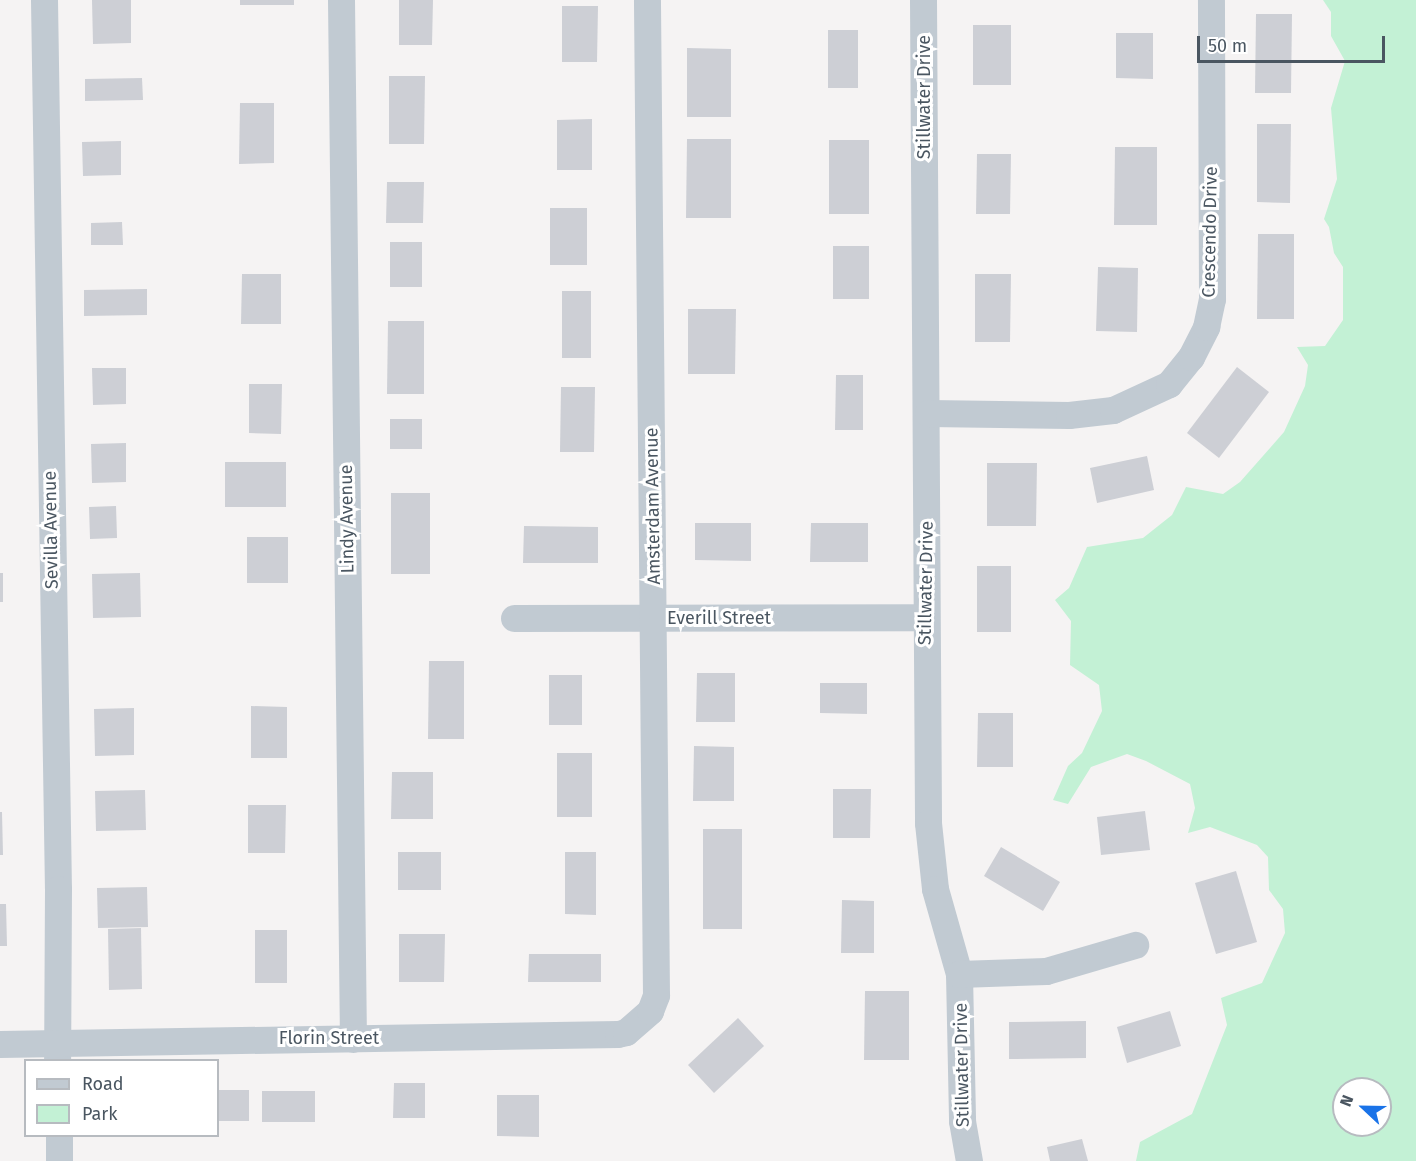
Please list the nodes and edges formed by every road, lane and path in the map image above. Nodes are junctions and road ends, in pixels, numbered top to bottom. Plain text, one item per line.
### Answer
1 (44, 0) edge
2 (340, 0) edge
3 (647, 0) edge
4 (923, 0) edge
5 (1211, 0) edge
6 (928, 413) junction
7 (924, 617) junction
8 (514, 618) dead end
9 (655, 618) junction
10 (1135, 945) dead end
11 (959, 974) junction
12 (650, 1011) joint
13 (353, 1039) junction
14 (0, 1044) edge
15 (57, 1051) edge
16 (59, 1137) edge
17 (59, 1161) edge
18 (969, 1161) edge

1 - 15 street, Sevilla Avenue
2 - 13 street, Lindy Avenue
3 - 9 street, Amsterdam Avenue
4 - 6 street, Stillwater Drive
5 - 6 street, Crescendo Drive
6 - 7 street, Stillwater Drive
7 - 9 street, Everill Street
7 - 11 street, Stillwater Drive
8 - 9 street, Everill Street
9 - 12 street, Amsterdam Avenue
10 - 11 street
11 - 18 street, Stillwater Drive
12 - 13 street, Florin Street
13 - 15 street, Florin Street
14 - 15 street, Florin Street
16 - 17 street

